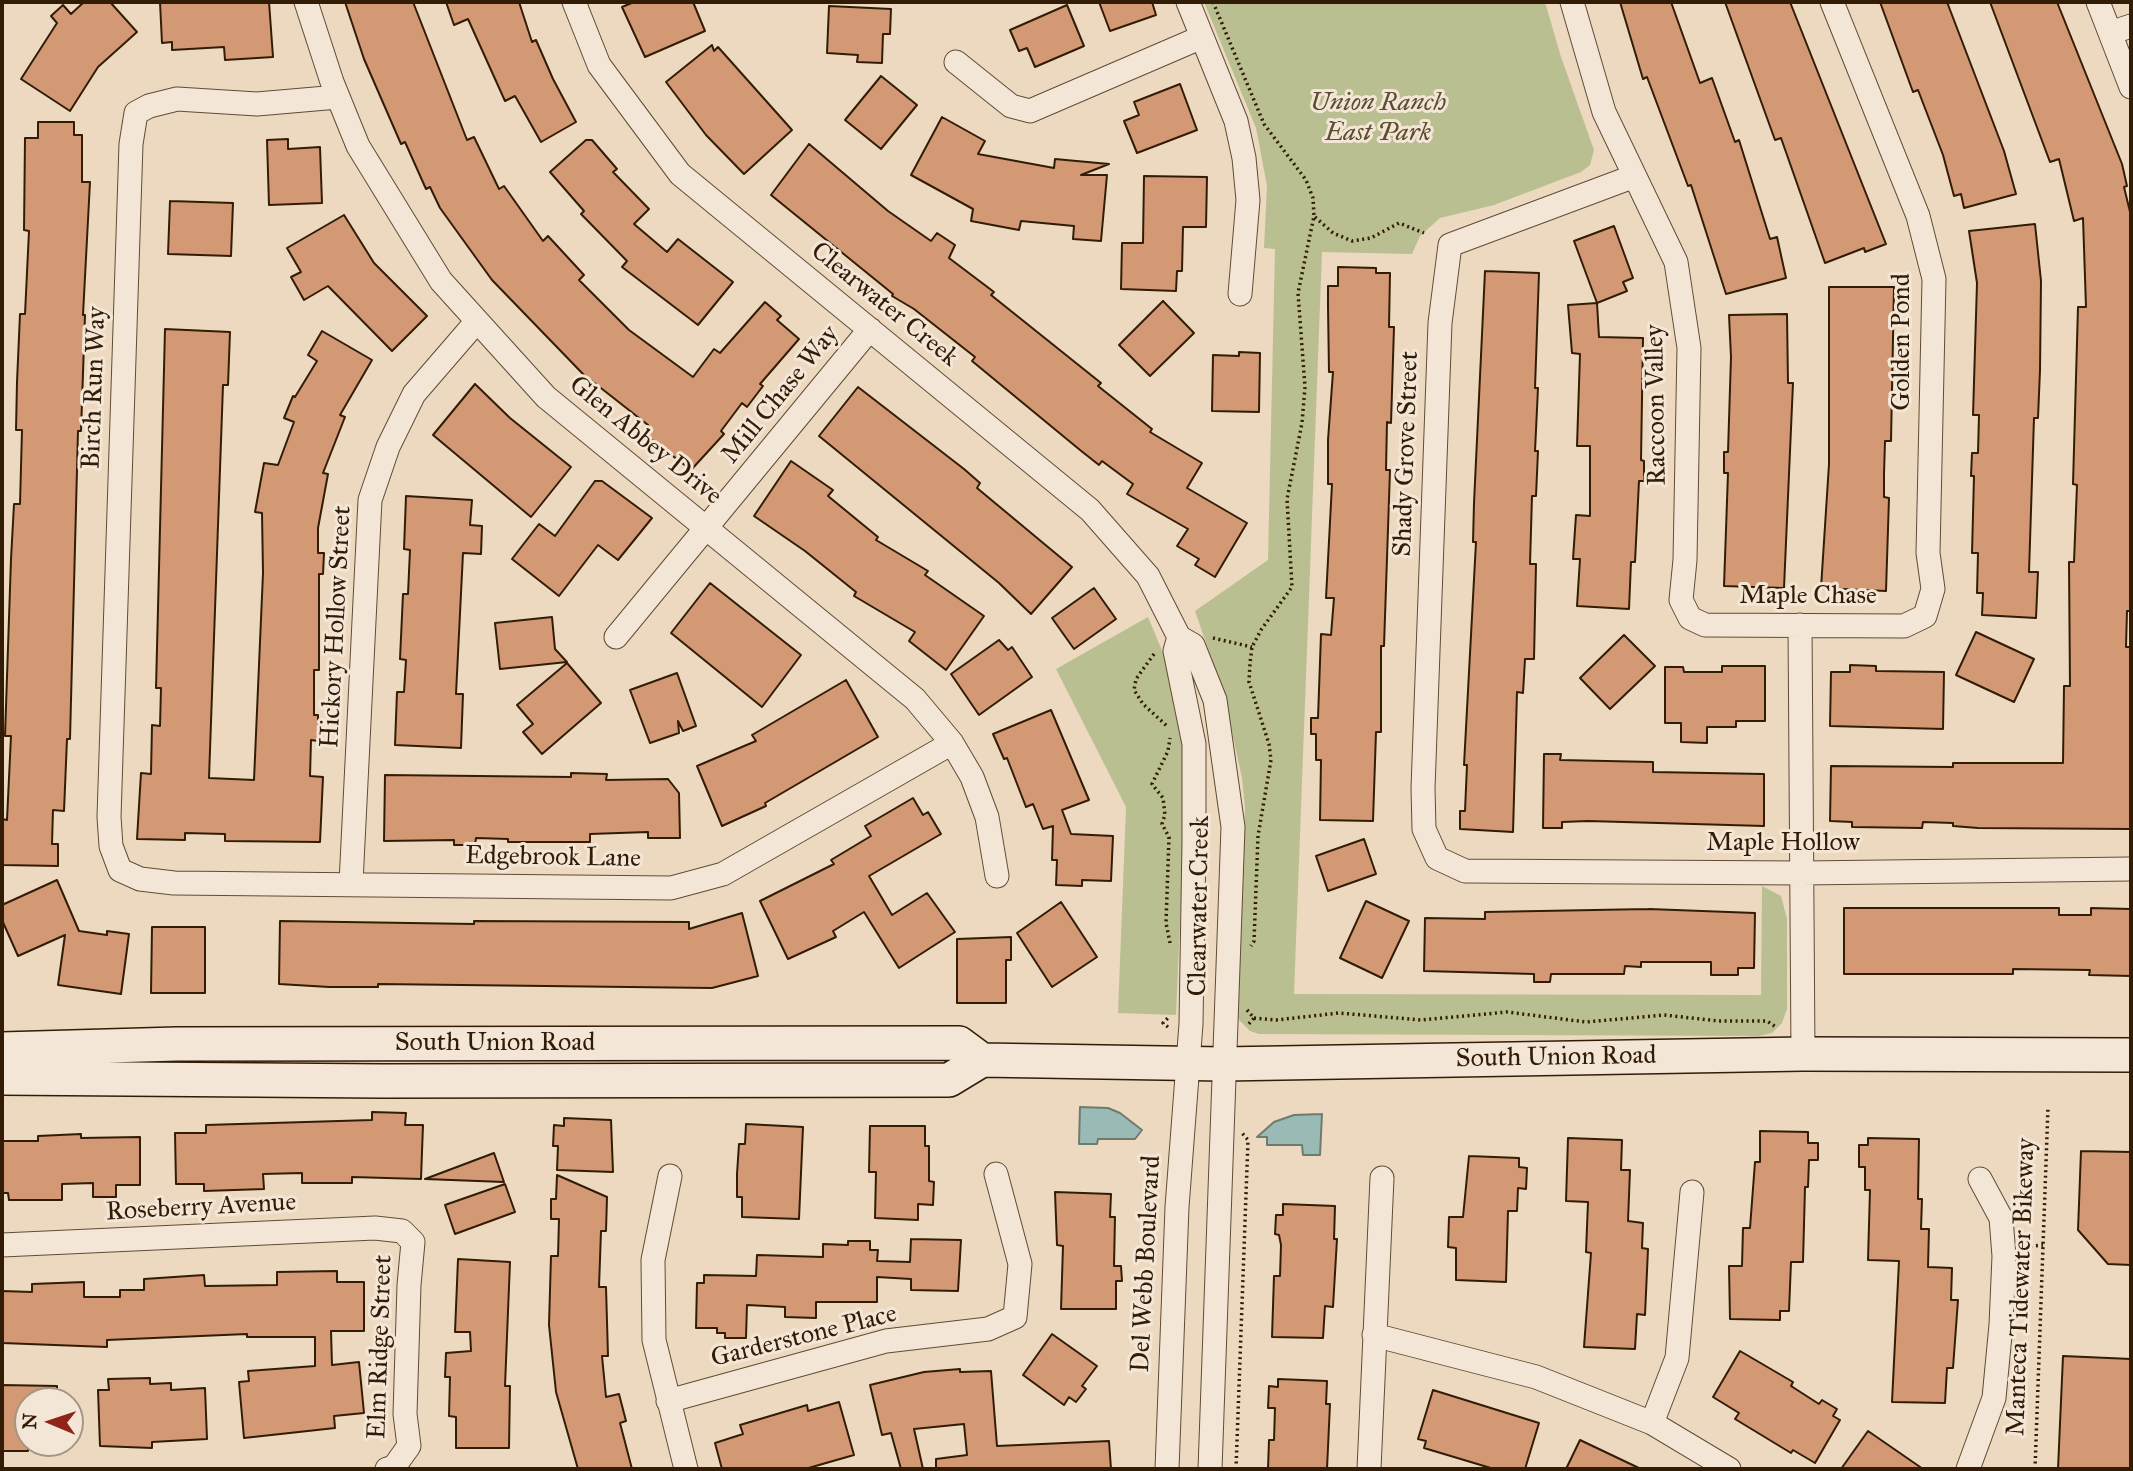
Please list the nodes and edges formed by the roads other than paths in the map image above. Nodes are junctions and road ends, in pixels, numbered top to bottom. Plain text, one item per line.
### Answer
1 (306, 2) edge
2 (574, 2) edge
3 (1188, 2) edge
4 (1572, 2) edge
5 (1832, 2) edge
6 (2098, 2) edge
7 (2121, 29) edge
8 (1202, 37) junction
9 (956, 62) dead end
10 (2131, 86) edge
11 (338, 97) junction
12 (1632, 177) junction
13 (1240, 294) dead end
14 (477, 321) junction
15 (870, 330) junction
16 (708, 529) junction
17 (1924, 616) joint
18 (1690, 618) joint
19 (1800, 625) junction
20 (616, 637) dead end
21 (1169, 642) junction
22 (952, 743) junction
23 (1437, 858) joint
24 (2131, 869) edge
25 (120, 870) joint
26 (1802, 873) junction
27 (997, 876) dead end
28 (351, 883) junction
29 (2, 1049) edge
30 (1803, 1054) junction
31 (2131, 1055) edge
32 (982, 1060) junction
33 (1188, 1062) junction
34 (1223, 1064) junction
35 (2, 1077) edge
36 (996, 1174) dead end
37 (670, 1176) dead end
38 (1382, 1178) dead end
39 (1980, 1180) dead end
40 (1692, 1192) dead end
41 (402, 1231) joint
42 (2, 1245) edge
43 (1374, 1335) junction
44 (668, 1401) junction
45 (1652, 1423) junction
46 (390, 1468) edge
47 (686, 1469) edge
48 (1167, 1469) edge
49 (1210, 1469) edge
50 (1369, 1469) edge
51 (1728, 1469) edge
52 (1968, 1469) edge

1 - 11 street, Glen Abbey Drive
2 - 15 street, Clearwater Creek
3 - 8 street
4 - 12 street, Raccoon Valley
5 - 17 street, Golden Pond
6 - 7 street
7 - 10 street
8 - 9 street
8 - 13 street
11 - 14 street, Glen Abbey Drive
11 - 25 street, Birch Run Way
12 - 18 street, Raccoon Valley
12 - 23 street, Shady Grove Street
14 - 16 street, Glen Abbey Drive
14 - 28 street, Hickory Hollow Street
15 - 16 street, Mill Chase Way
15 - 21 street, Clearwater Creek
16 - 20 street, Mill Chase Way
16 - 22 street, Glen Abbey Drive
17 - 19 street, Maple Chase
18 - 19 street, Maple Chase
19 - 26 street
21 - 33 street, Clearwater Creek
21 - 34 street, Clearwater Creek
22 - 27 street, Glen Abbey Drive
22 - 28 street, Edgebrook Lane
23 - 26 street, Maple Hollow
24 - 26 street, Maple Hollow
25 - 28 street, Edgebrook Lane
26 - 30 street
29 - 32 street, South Union Road
30 - 31 street, South Union Road
30 - 34 street, South Union Road
32 - 33 street, South Union Road
32 - 35 street, South Union Road
33 - 34 street, South Union Road
33 - 48 street, Del Webb Boulevard
34 - 49 street
36 - 44 street, Garderstone Place
37 - 44 street
38 - 43 street
39 - 52 street
40 - 45 street
41 - 42 street, Roseberry Avenue
41 - 46 street, Elm Ridge Street
43 - 45 street
43 - 50 street
44 - 47 street
45 - 51 street

